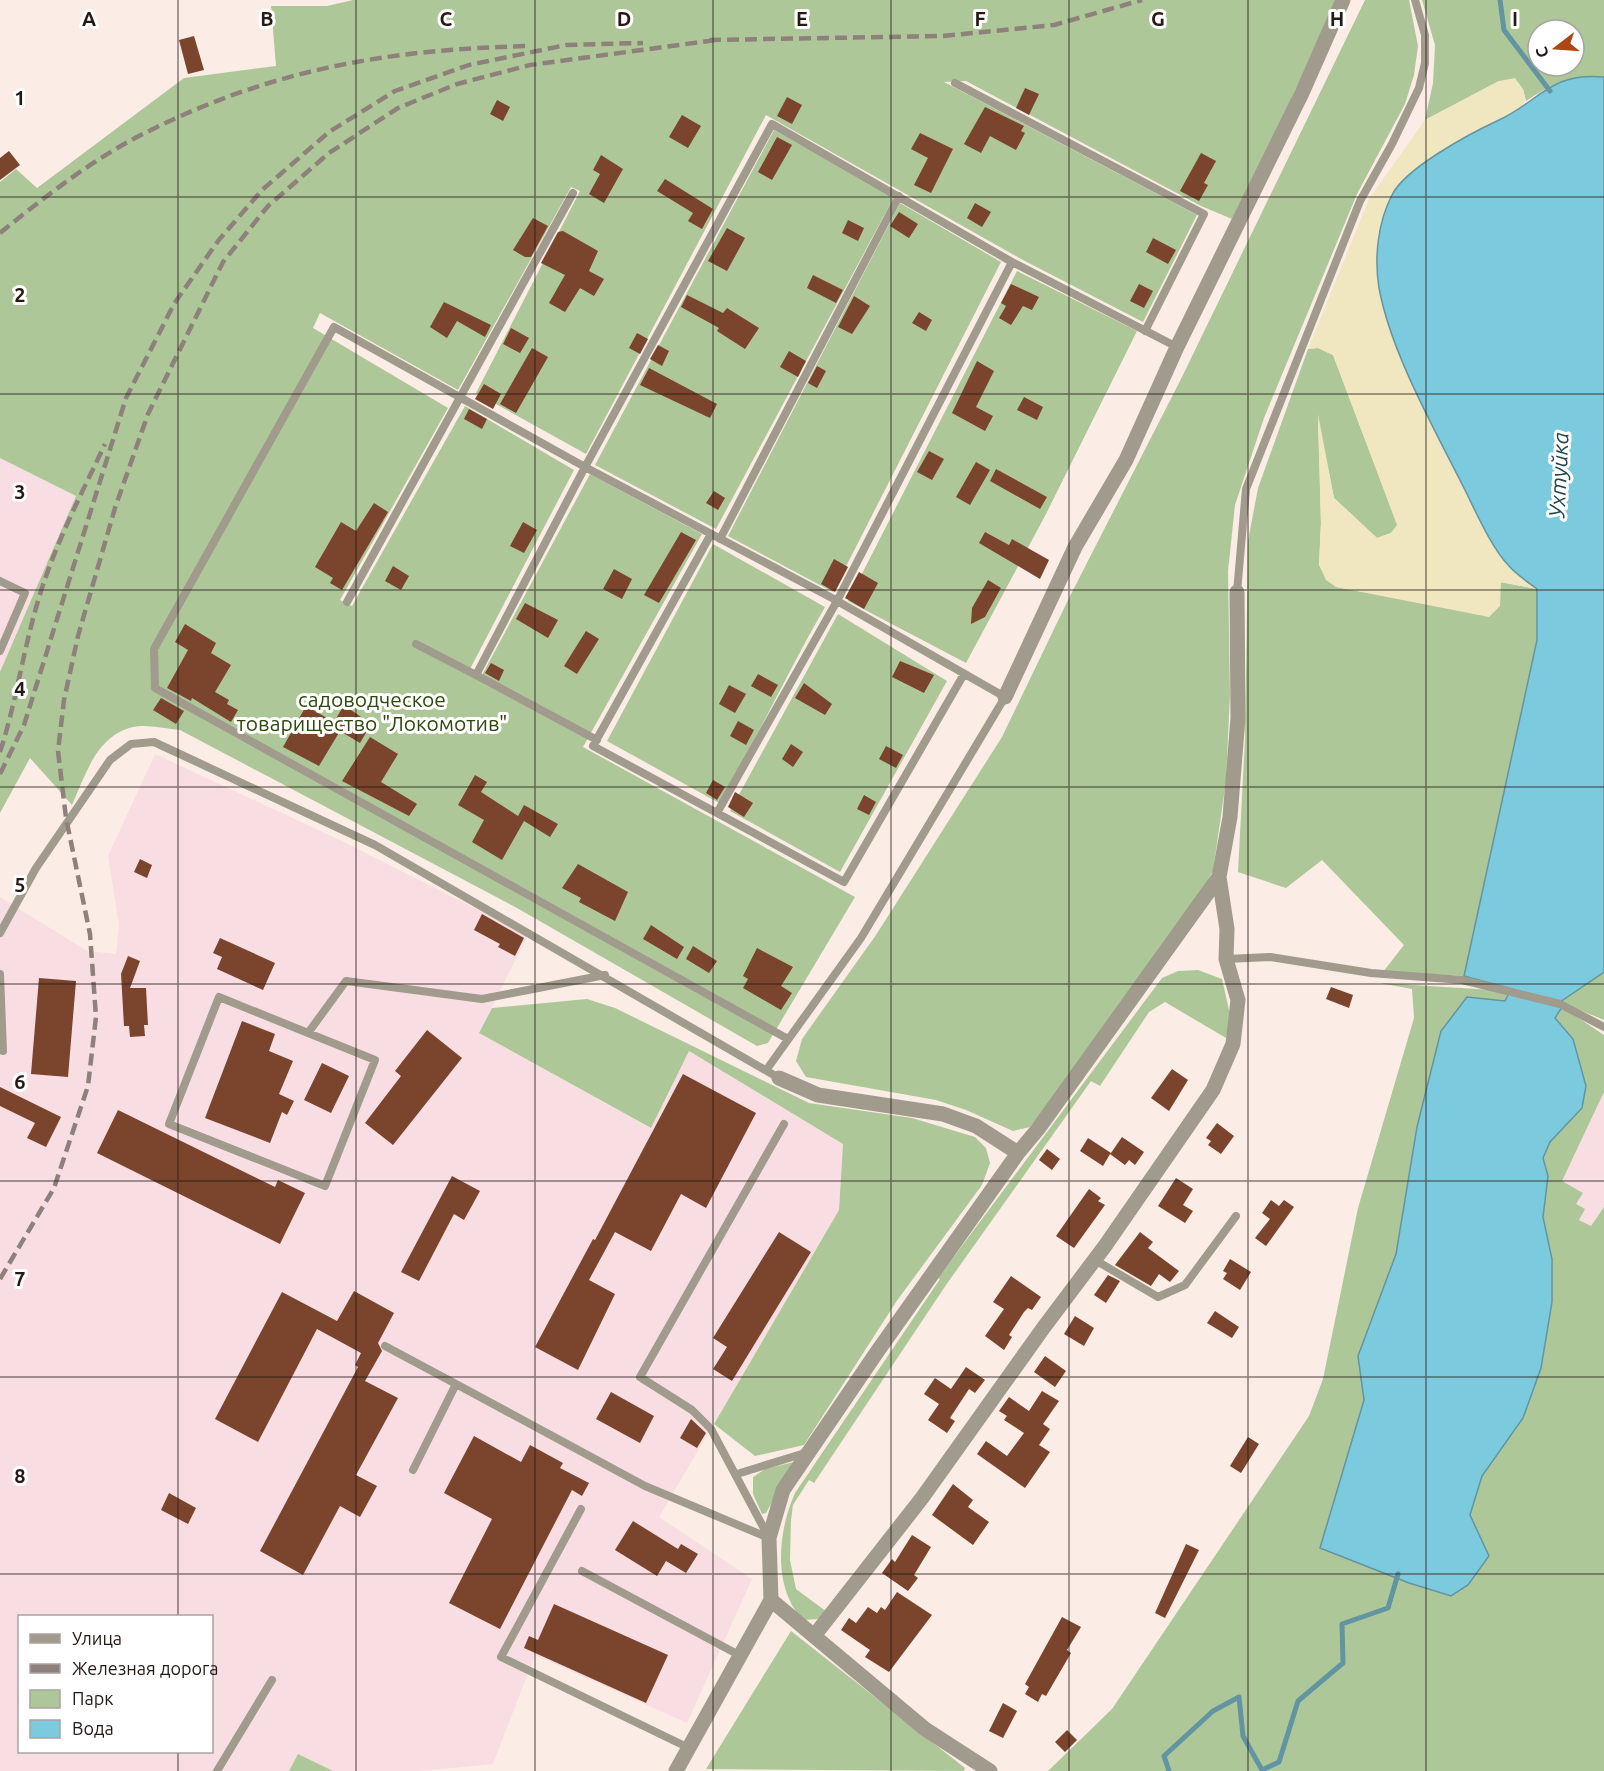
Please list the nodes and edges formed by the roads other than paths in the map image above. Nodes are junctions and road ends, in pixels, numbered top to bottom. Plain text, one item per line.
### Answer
1 (1342, 0) edge
2 (1415, 0) edge
3 (955, 83) dead end
4 (573, 193) dead end
5 (899, 196) junction
6 (1012, 262) junction
7 (1145, 331) junction
8 (1178, 347) junction
9 (460, 398) junction
10 (585, 467) junction
11 (711, 534) junction
12 (720, 538) junction
13 (0, 581) edge
14 (1237, 592) joint
15 (837, 601) junction
16 (347, 602) dead end
17 (416, 644) dead end
18 (0, 651) edge
19 (964, 674) junction
20 (476, 675) junction
21 (1005, 698) junction
22 (597, 740) junction
23 (717, 813) junction
24 (1219, 877) junction
25 (0, 933) edge
26 (1226, 959) junction
27 (0, 974) edge
28 (605, 975) junction
29 (1604, 1027) edge
30 (308, 1033) junction
31 (788, 1040) junction
32 (3, 1051) dead end
33 (773, 1073) junction
34 (783, 1124) dead end
35 (1018, 1153) junction
36 (1236, 1216) dead end
37 (1095, 1260) junction
38 (386, 1346) dead end
39 (456, 1384) junction
40 (810, 1452) junction
41 (413, 1470) dead end
42 (738, 1474) junction
43 (581, 1509) dead end
44 (769, 1538) junction
45 (582, 1571) dead end
46 (771, 1600) junction
47 (814, 1636) junction
48 (739, 1655) junction
49 (272, 1680) dead end
50 (689, 1748) junction
51 (217, 1771) edge
52 (676, 1771) edge
53 (990, 1771) edge

1 - 8 street
2 - 14 lane
3 - 7 lane
4 - 9 lane
5 - 6 lane
5 - 10 lane
5 - 12 lane
6 - 7 lane
6 - 15 lane
7 - 8 lane
8 - 21 street
9 - 10 lane
9 - 16 lane
9 - 31 lane
10 - 11 lane
10 - 20 lane
11 - 12 lane
11 - 22 lane
12 - 15 lane
13 - 18 lane
14 - 24 street
15 - 19 lane
15 - 23 lane
17 - 20 lane
19 - 21 lane
19 - 23 lane
20 - 22 lane
21 - 31 lane
22 - 23 lane
24 - 26 street
24 - 35 street
25 - 28 lane
26 - 29 lane
26 - 37 street
27 - 32 lane
28 - 30 lane
28 - 33 lane
30 - 30 lane
31 - 33 lane
33 - 35 street
34 - 42 lane
35 - 40 street
36 - 37 lane
37 - 47 street
38 - 39 lane
39 - 41 lane
39 - 44 lane
40 - 42 lane
40 - 44 street
42 - 44 lane
43 - 50 lane
44 - 46 street
45 - 48 lane
46 - 47 street
46 - 48 street
47 - 53 street
48 - 50 street
49 - 51 lane
50 - 52 street

